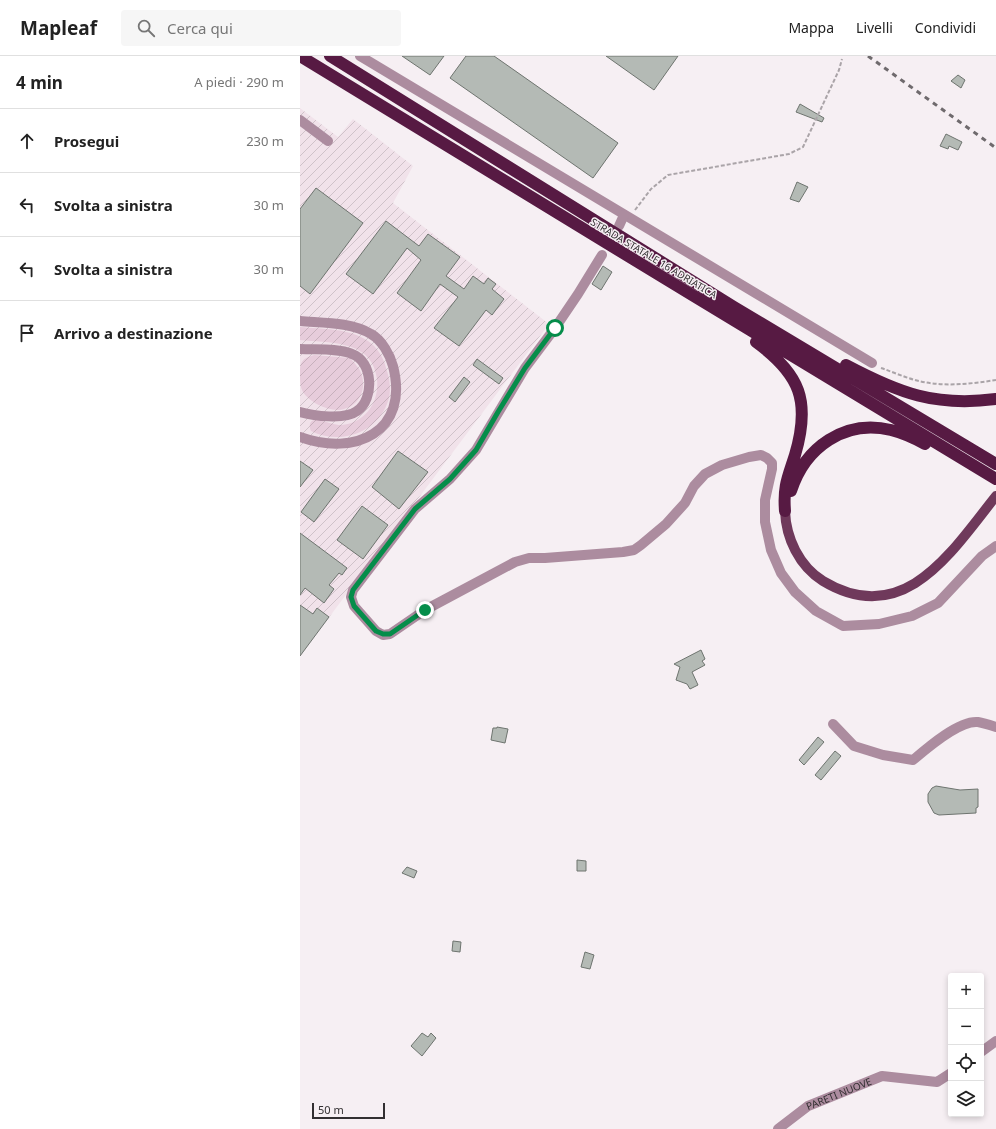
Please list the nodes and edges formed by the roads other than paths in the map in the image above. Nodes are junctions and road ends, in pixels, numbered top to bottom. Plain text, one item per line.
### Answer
1 (300, 56) edge
2 (330, 56) edge
3 (360, 56) edge
4 (300, 120) edge
5 (328, 141) dead end
6 (627, 217) junction
7 (619, 226) dead end
8 (602, 255) dead end
9 (692, 295) junction
10 (734, 306) junction
11 (300, 322) edge
12 (300, 349) edge
13 (876, 365) road end
14 (996, 399) edge
15 (300, 412) edge
16 (300, 437) edge
17 (996, 464) edge
18 (996, 479) edge
19 (996, 496) edge
20 (785, 511) junction
21 (996, 546) edge
22 (833, 724) dead end
23 (996, 726) edge
24 (996, 1041) edge
25 (984, 1050) edge
26 (948, 1075) edge
27 (778, 1129) edge

1 - 9 highway, STRADA STATALE 16 ADRIATICA
2 - 10 highway, STRADA STATALE 16 ADRIATICA
3 - 6 street
4 - 5 street
6 - 7 street
6 - 13 street
8 - 21 street
9 - 18 highway, STRADA STATALE 16 ADRIATICA
9 - 20 highway
10 - 14 highway
10 - 17 highway, STRADA STATALE 16 ADRIATICA
11 - 16 street
12 - 15 street
18 - 20 highway
19 - 20 main road
22 - 23 street
24 - 25 street
26 - 27 street, PARETI NUOVE

